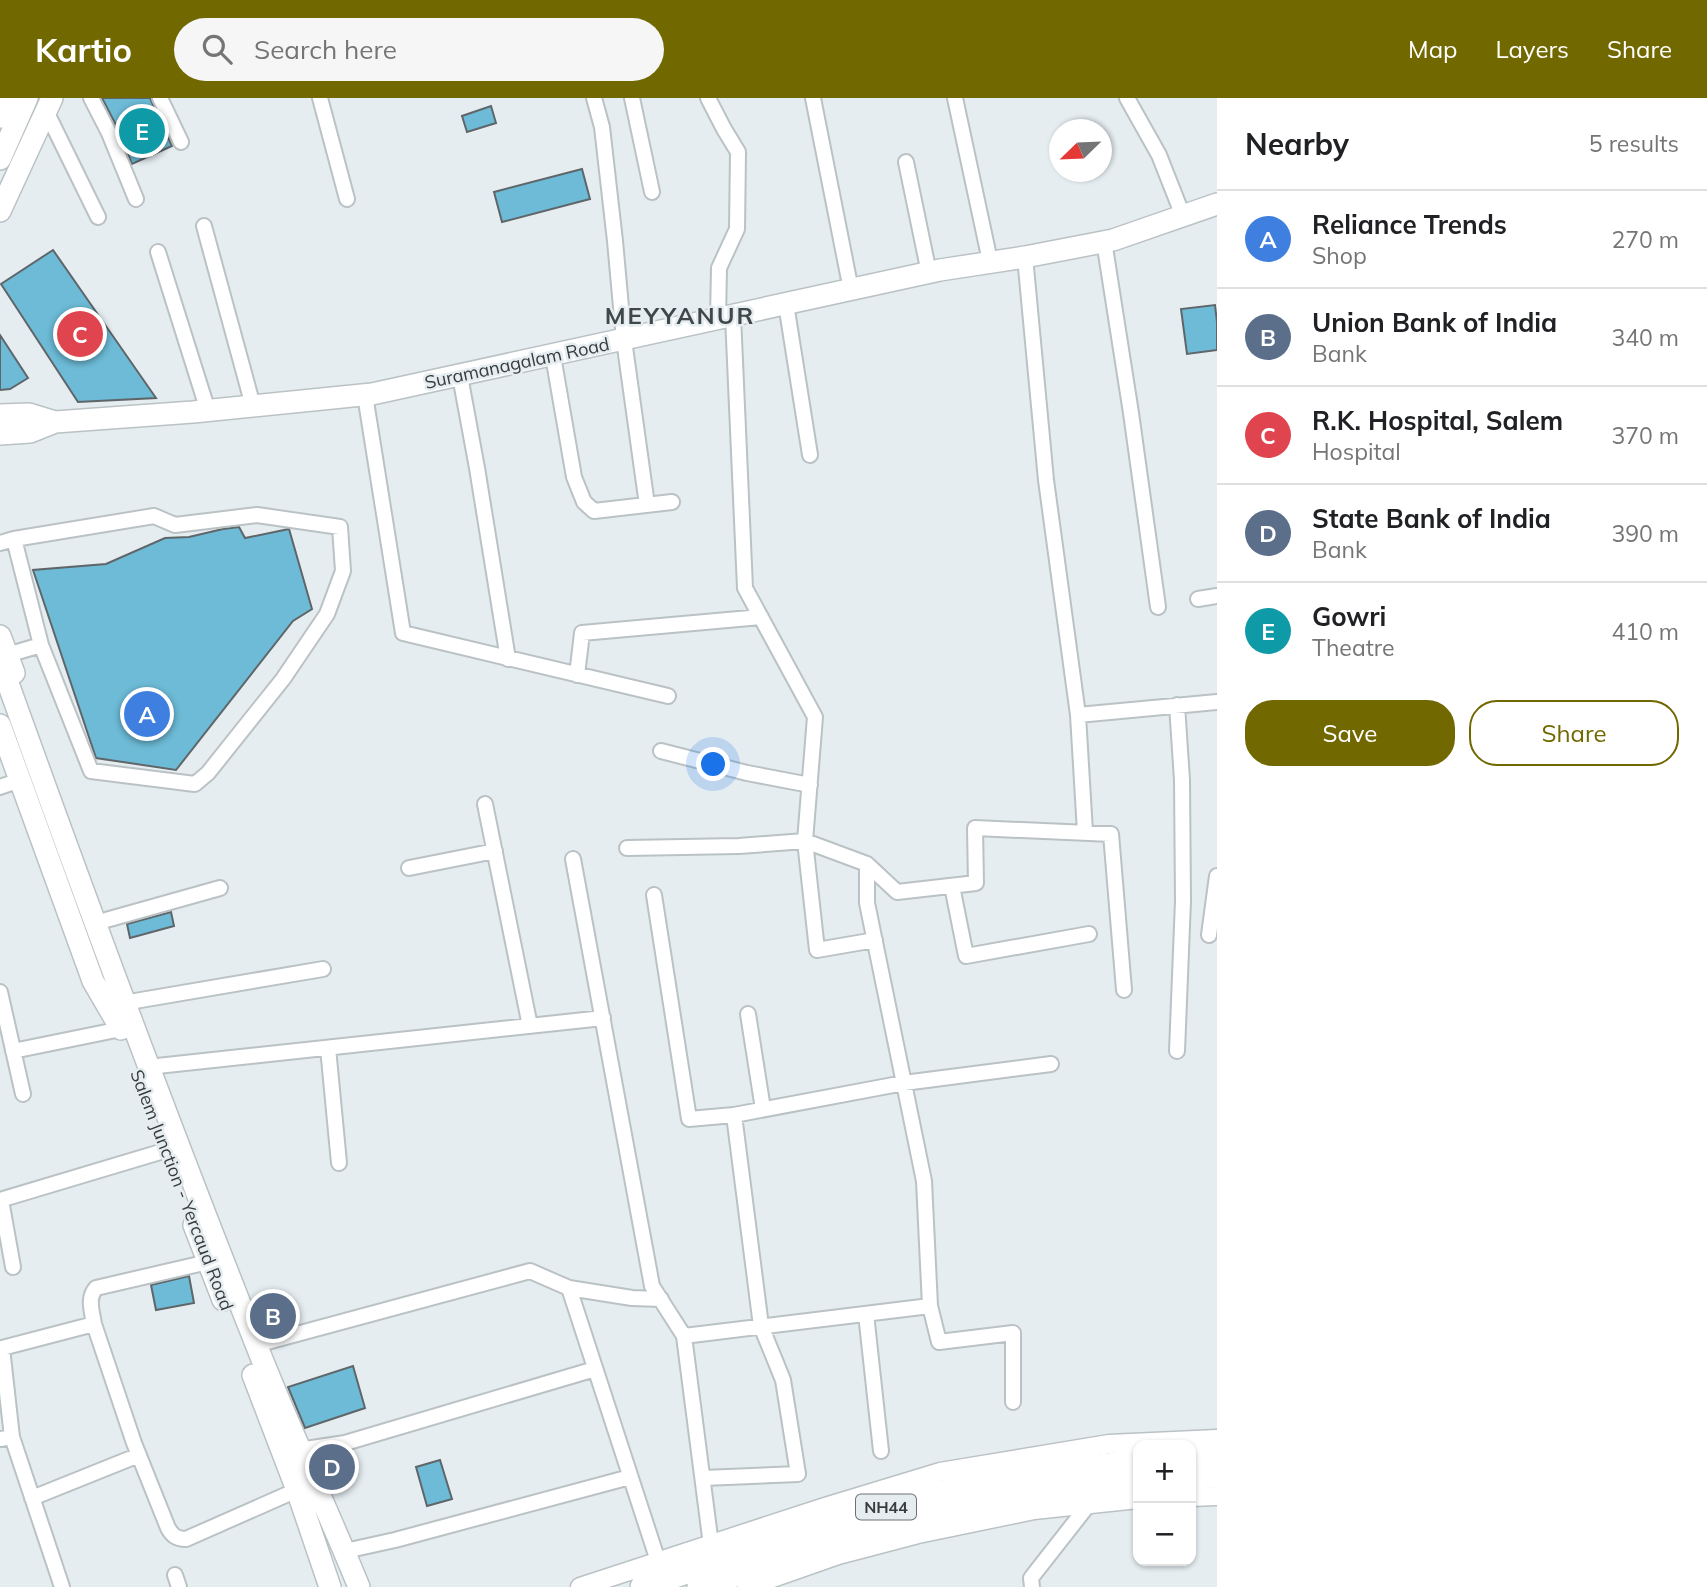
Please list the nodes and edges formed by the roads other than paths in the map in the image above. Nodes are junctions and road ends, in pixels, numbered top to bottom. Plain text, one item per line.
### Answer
1 (91, 98) edge
2 (160, 98) edge
3 (320, 98) edge
4 (594, 98) edge
5 (632, 98) edge
6 (708, 98) edge
7 (813, 98) edge
8 (955, 98) edge
9 (1127, 98) edge
10 (11, 101) edge
11 (45, 101) edge
12 (0, 134) edge
13 (181, 142) dead end
14 (0, 159) edge
15 (906, 162) dead end
16 (0, 183) edge
17 (652, 192) dead end
18 (0, 196) edge
19 (347, 198) dead end
20 (136, 199) dead end
21 (1217, 204) edge
22 (0, 211) edge
23 (98, 216) dead end
24 (1184, 216) junction
25 (204, 226) dead end
26 (1104, 241) junction
27 (158, 252) dead end
28 (1025, 257) junction
29 (990, 261) junction
30 (929, 273) junction
31 (851, 290) junction
32 (786, 304) junction
33 (726, 318) junction
34 (624, 340) junction
35 (554, 356) junction
36 (460, 376) junction
37 (365, 395) junction
38 (253, 406) junction
39 (208, 411) junction
40 (0, 415) edge
41 (55, 422) junction
42 (0, 434) edge
43 (810, 455) dead end
44 (672, 502) dead end
45 (647, 505) junction
46 (7, 541) edge
47 (1217, 596) edge
48 (1198, 599) dead end
49 (1158, 607) dead end
50 (761, 617) junction
51 (41, 645) junction
52 (2, 651) edge
53 (508, 659) junction
54 (578, 675) junction
55 (668, 696) dead end
56 (0, 698) edge
57 (1216, 702) edge
58 (1177, 705) junction
59 (1078, 715) junction
60 (1217, 718) edge
61 (0, 725) edge
62 (662, 751) dead end
63 (10, 783) edge
64 (810, 785) junction
65 (485, 804) dead end
66 (1085, 832) junction
67 (805, 841) junction
68 (627, 848) dead end
69 (495, 851) junction
70 (573, 859) dead end
71 (867, 863) junction
72 (409, 868) dead end
73 (1217, 876) edge
74 (951, 886) junction
75 (220, 888) dead end
76 (654, 895) dead end
77 (106, 920) junction
78 (1089, 934) dead end
79 (1209, 935) dead end
80 (875, 940) junction
81 (323, 969) dead end
82 (107, 974) junction
83 (1124, 990) dead end
84 (0, 992) edge
85 (135, 1002) junction
86 (748, 1014) dead end
87 (603, 1018) junction
88 (530, 1027) junction
89 (121, 1029) junction
90 (328, 1048) junction
91 (13, 1051) junction
92 (1177, 1051) dead end
93 (1051, 1064) dead end
94 (148, 1067) junction
95 (904, 1083) junction
96 (23, 1094) dead end
97 (763, 1109) junction
98 (734, 1115) junction
99 (167, 1150) junction
100 (339, 1163) dead end
101 (1, 1200) edge
102 (208, 1262) junction
103 (13, 1266) dead end
104 (569, 1288) junction
105 (661, 1299) junction
106 (930, 1306) junction
107 (866, 1314) junction
108 (94, 1324) junction
109 (761, 1326) junction
110 (684, 1336) junction
111 (256, 1345) junction
112 (595, 1369) junction
113 (1013, 1402) dead end
114 (6, 1438) edge
115 (1217, 1439) edge
116 (299, 1450) junction
117 (881, 1451) dead end
118 (139, 1455) junction
119 (1217, 1456) edge
120 (1196, 1458) edge
121 (1133, 1462) edge
122 (1217, 1476) edge
123 (630, 1477) junction
124 (1196, 1477) edge
125 (703, 1478) junction
126 (1133, 1481) edge
127 (297, 1490) junction
128 (1217, 1496) edge
129 (1196, 1497) edge
130 (33, 1498) junction
131 (1133, 1500) edge
132 (1089, 1504) junction
133 (711, 1545) junction
134 (345, 1551) junction
135 (658, 1561) junction
136 (62, 1587) edge
137 (330, 1587) edge
138 (359, 1587) edge
139 (580, 1587) edge
140 (642, 1587) edge
141 (699, 1587) edge
142 (747, 1587) edge
143 (1032, 1587) edge

1 - 20 street
2 - 13 street
3 - 19 street
4 - 34 street
5 - 17 street
6 - 33 street
7 - 31 street
8 - 29 street
9 - 24 street
10 - 12 main road
10 - 14 main road
11 - 16 main road
11 - 18 main road
11 - 22 main road
11 - 23 street
15 - 30 street
21 - 24 main road, Suramanagalam Road
24 - 26 main road, Suramanagalam Road
25 - 38 street
26 - 28 main road, Suramanagalam Road
26 - 49 street
27 - 39 street
28 - 29 main road, Suramanagalam Road
28 - 59 street
29 - 30 main road, Suramanagalam Road
30 - 31 main road, Suramanagalam Road
31 - 32 main road, Suramanagalam Road
32 - 33 main road, Suramanagalam Road
32 - 43 street
33 - 34 main road, Suramanagalam Road
33 - 50 street
34 - 35 main road, Suramanagalam Road
34 - 45 street
35 - 36 main road, Suramanagalam Road
35 - 45 street
36 - 37 main road, Suramanagalam Road
36 - 53 street
37 - 38 main road, Suramanagalam Road
37 - 53 street
38 - 39 main road, Suramanagalam Road
39 - 41 main road, Suramanagalam Road
40 - 41 main road
41 - 42 main road
44 - 45 street
46 - 51 street
46 - 51 street
47 - 48 street
50 - 54 street
50 - 64 street
51 - 52 street
52 - 77 main road
52 - 82 main road
53 - 54 street
54 - 55 street
56 - 82 main road
57 - 58 street
57 - 60 street
58 - 59 street
58 - 92 street
59 - 66 street
61 - 63 main road
62 - 64 street
63 - 89 main road
64 - 67 street
65 - 69 street
66 - 74 street
66 - 83 street
67 - 68 street
67 - 71 street
67 - 80 street
69 - 72 street
69 - 88 street
70 - 87 street
71 - 74 street
71 - 80 street
73 - 79 street
74 - 78 street
75 - 77 street
76 - 98 street
77 - 85 main road
80 - 95 street
81 - 85 street
82 - 89 main road
82 - 94 main road
84 - 91 street
85 - 94 main road
86 - 97 street
87 - 88 street
87 - 105 street
88 - 90 street
89 - 91 street
89 - 99 main road, Salem Junction - Yercaud Road
90 - 94 street
90 - 100 street
91 - 96 street
93 - 95 street
94 - 111 main road
95 - 97 street
95 - 106 street
97 - 98 street
98 - 109 street
99 - 101 street
99 - 102 main road, Salem Junction - Yercaud Road
101 - 103 street
102 - 108 street
102 - 127 main road, Salem Junction - Yercaud Road
104 - 105 street
104 - 111 street
104 - 112 street
105 - 110 street
106 - 107 street
106 - 113 street
107 - 109 street
107 - 117 street
108 - 114 street
108 - 118 street
109 - 110 street
109 - 125 street
110 - 125 street
111 - 116 main road
112 - 116 street
112 - 123 street
114 - 130 street
115 - 133 street
116 - 134 main road
118 - 127 street
118 - 130 street
119 - 120 highway
121 - 140 highway, NH44
122 - 124 highway
123 - 134 street
123 - 135 street
125 - 133 street
126 - 141 highway, NH44
127 - 137 main road, Salem Junction - Yercaud Road
128 - 129 street
130 - 136 street
131 - 132 street
132 - 142 street
132 - 143 street
133 - 135 street
134 - 138 main road
135 - 139 street

